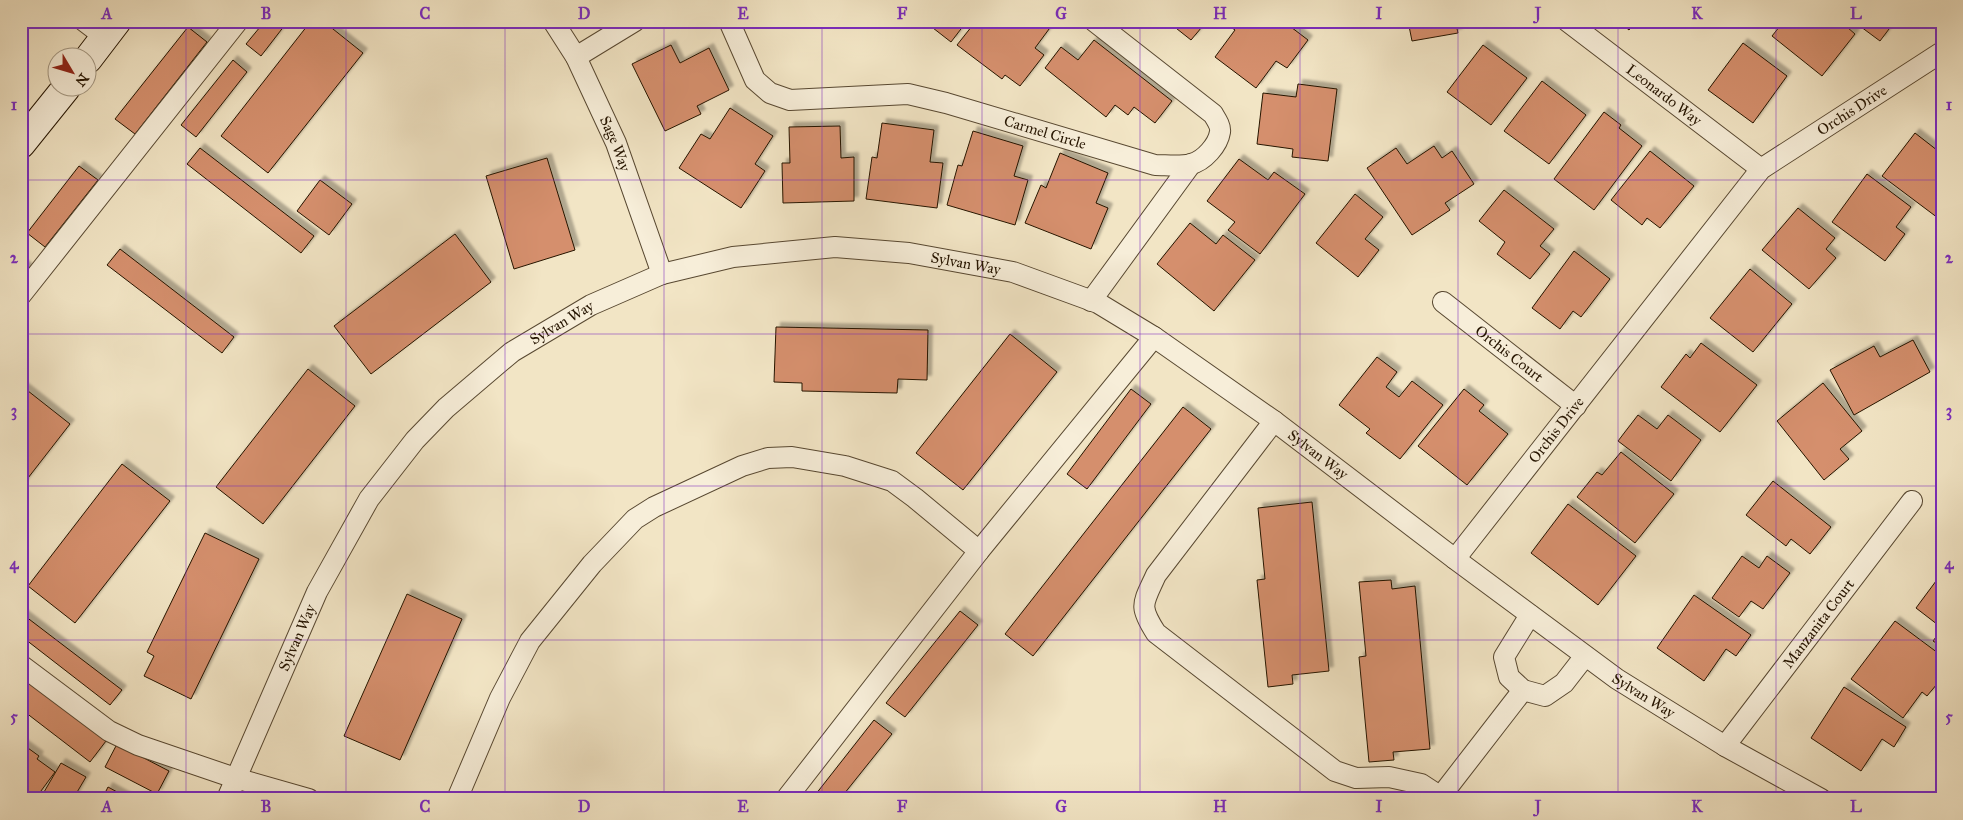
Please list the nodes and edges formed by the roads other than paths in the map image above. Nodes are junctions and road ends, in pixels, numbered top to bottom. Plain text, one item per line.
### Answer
1 (238, 21) edge
2 (553, 21) edge
3 (635, 21) edge
4 (729, 21) edge
5 (1094, 21) edge
6 (1567, 21) edge
7 (102, 27) edge
8 (93, 48) edge
9 (1942, 52) edge
10 (576, 57) junction
11 (58, 98) edge
12 (21, 144) edge
13 (1190, 164) junction
14 (1761, 169) junction
15 (662, 274) junction
16 (21, 295) edge
17 (1091, 301) junction
18 (1443, 302) dead end
19 (1154, 337) junction
20 (1576, 406) junction
21 (1274, 421) junction
22 (1912, 501) dead end
23 (979, 551) junction
24 (1455, 559) junction
25 (1530, 615) junction
26 (1585, 656) junction
27 (21, 665) edge
28 (1522, 690) junction
29 (1725, 746) junction
30 (235, 778) junction
31 (1443, 797) edge
32 (227, 799) edge
33 (308, 799) edge
34 (457, 799) edge
35 (786, 799) edge
36 (1821, 799) edge

1 - 16 street
2 - 10 street, Sage Way
3 - 10 street
4 - 13 street, Carmel Circle
5 - 13 street
6 - 14 street, Leonardo Way
7 - 8 street
9 - 14 street, Orchis Drive
10 - 15 street, Sage Way
11 - 12 street
13 - 17 street
14 - 20 street, Orchis Drive
15 - 17 street, Sylvan Way
15 - 30 street, Sylvan Way
17 - 19 street, Sylvan Way
18 - 20 street, Orchis Court
19 - 21 street, Sylvan Way
19 - 23 street
20 - 24 street, Orchis Drive
21 - 24 street, Sylvan Way
21 - 31 street
22 - 29 street, Manzanita Court
23 - 34 street
23 - 35 street
24 - 25 street, Sylvan Way
25 - 26 street, Sylvan Way
25 - 28 street
26 - 28 street
26 - 29 street, Sylvan Way
27 - 30 street
28 - 31 street
29 - 36 street, Sylvan Way
30 - 32 street, Sylvan Way
30 - 33 street

